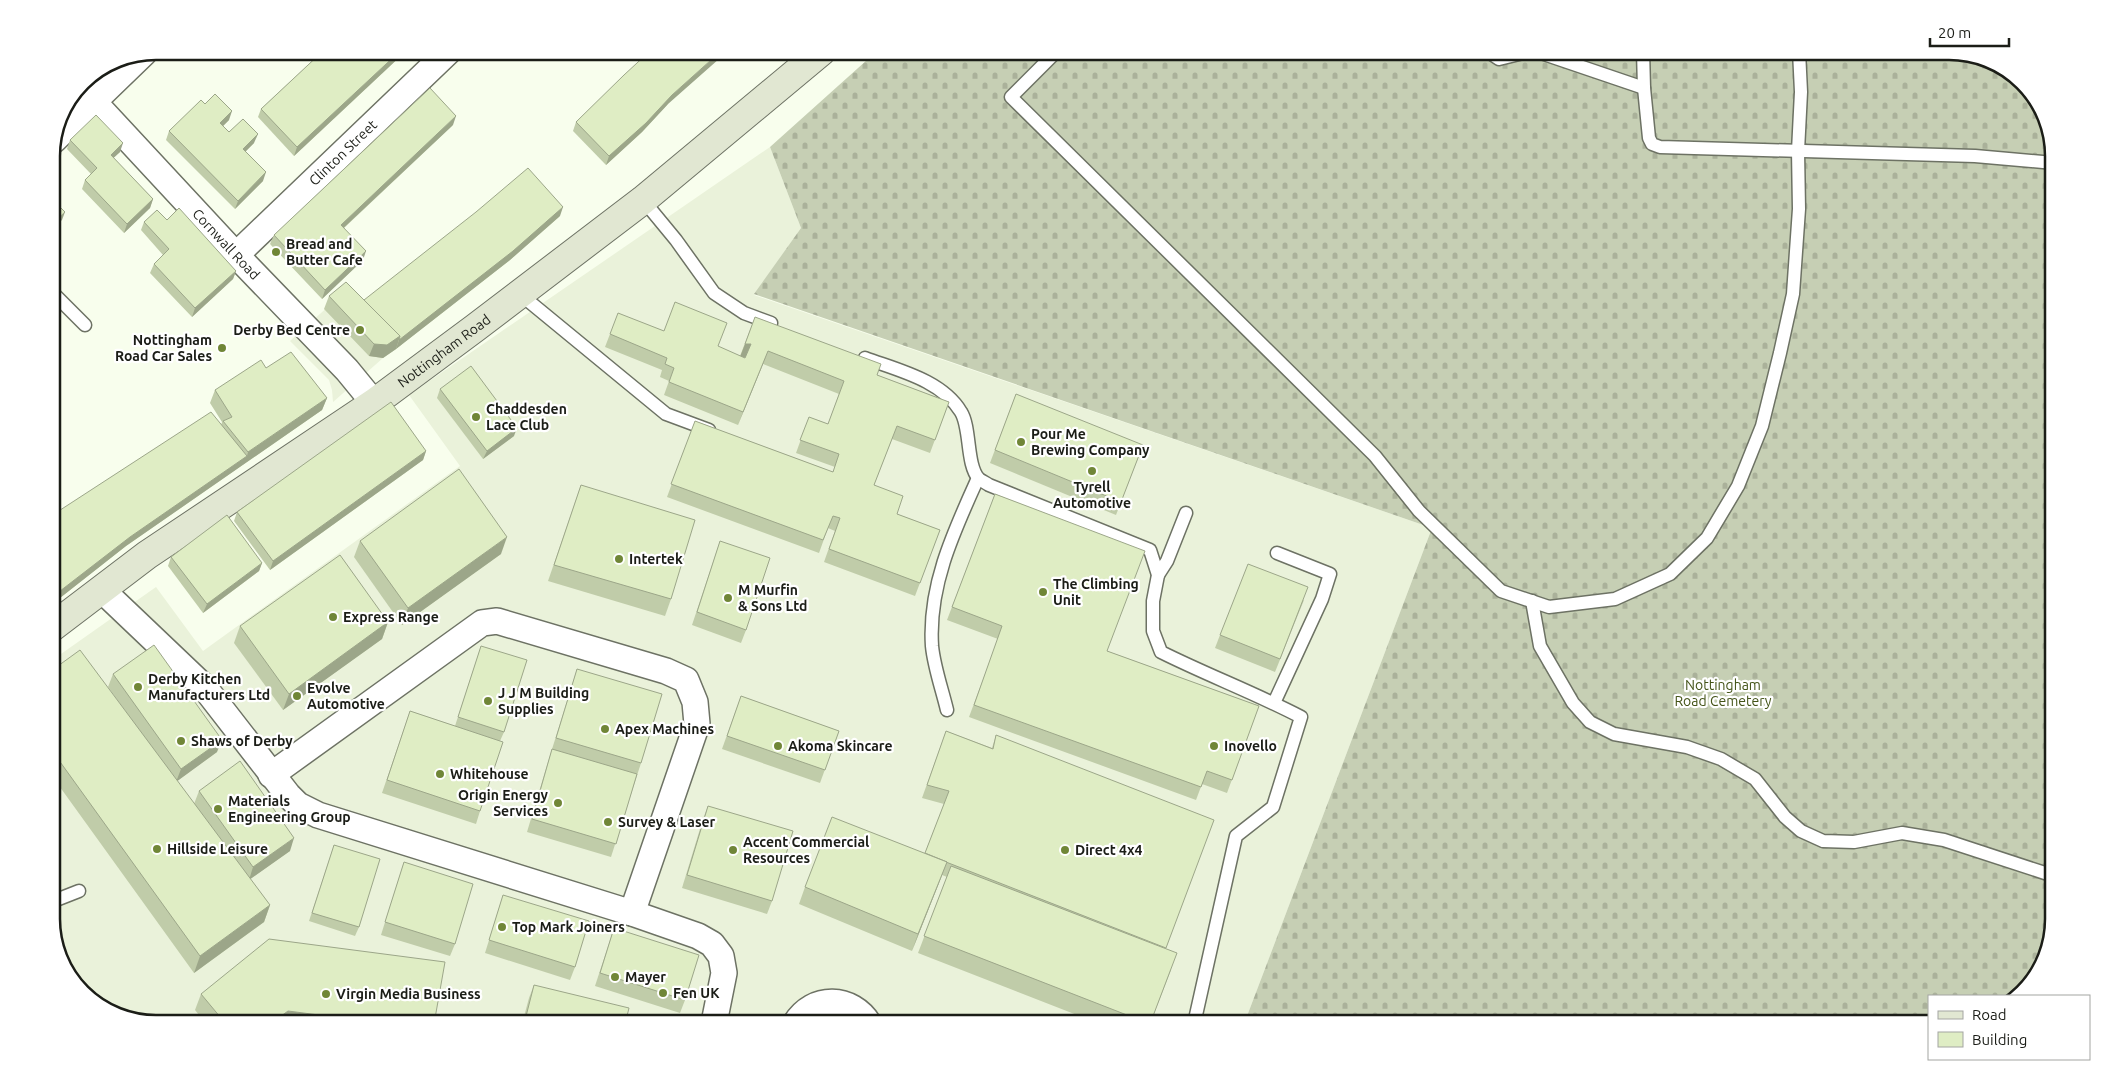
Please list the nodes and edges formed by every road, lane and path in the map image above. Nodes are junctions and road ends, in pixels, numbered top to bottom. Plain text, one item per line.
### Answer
1 (440, 60) edge
2 (811, 60) edge
3 (1048, 60) edge
4 (1562, 60) edge
5 (1643, 60) edge
6 (1799, 60) edge
7 (130, 64) edge
8 (1644, 88) junction
9 (86, 94) edge
10 (66, 123) edge
11 (1798, 151) junction
12 (2045, 162) edge
13 (643, 200) junction
14 (236, 255) junction
15 (520, 294) junction
16 (60, 299) edge
17 (85, 325) dead end
18 (781, 327) edge
19 (855, 355) edge
20 (374, 403) junction
21 (718, 434) edge
22 (978, 478) junction
23 (1186, 513) dead end
24 (1175, 542) junction
25 (1150, 550) junction
26 (1277, 553) dead end
27 (1158, 575) junction
28 (102, 590) junction
29 (1532, 601) junction
30 (60, 622) edge
31 (1274, 703) junction
32 (947, 710) dead end
33 (271, 775) junction
34 (2045, 873) edge
35 (79, 891) dead end
36 (60, 899) edge
37 (632, 913) junction
38 (716, 1015) edge
39 (802, 1015) edge
40 (864, 1015) edge
41 (1196, 1015) edge

1 - 14 street, Clinton Street
2 - 13 street, Nottingham Road
3 - 29 lane
4 - 8 lane
5 - 8 lane
6 - 11 lane
7 - 9 street
8 - 11 lane
9 - 10 street
9 - 14 street, Cornwall Road
11 - 12 lane
11 - 29 lane
13 - 15 street, Nottingham Road
13 - 18 lane
14 - 20 street, Cornwall Road
15 - 20 street, Nottingham Road
15 - 21 lane
16 - 17 lane
19 - 22 lane
20 - 28 street, Nottingham Road
22 - 25 lane
22 - 32 lane
23 - 24 lane
24 - 25 lane
24 - 27 lane
25 - 27 lane
26 - 31 lane
27 - 31 lane
28 - 30 street, Nottingham Road
28 - 33 street
29 - 34 lane
31 - 41 lane
33 - 37 street
33 - 37 street
35 - 36 lane
37 - 38 street
39 - 40 street

